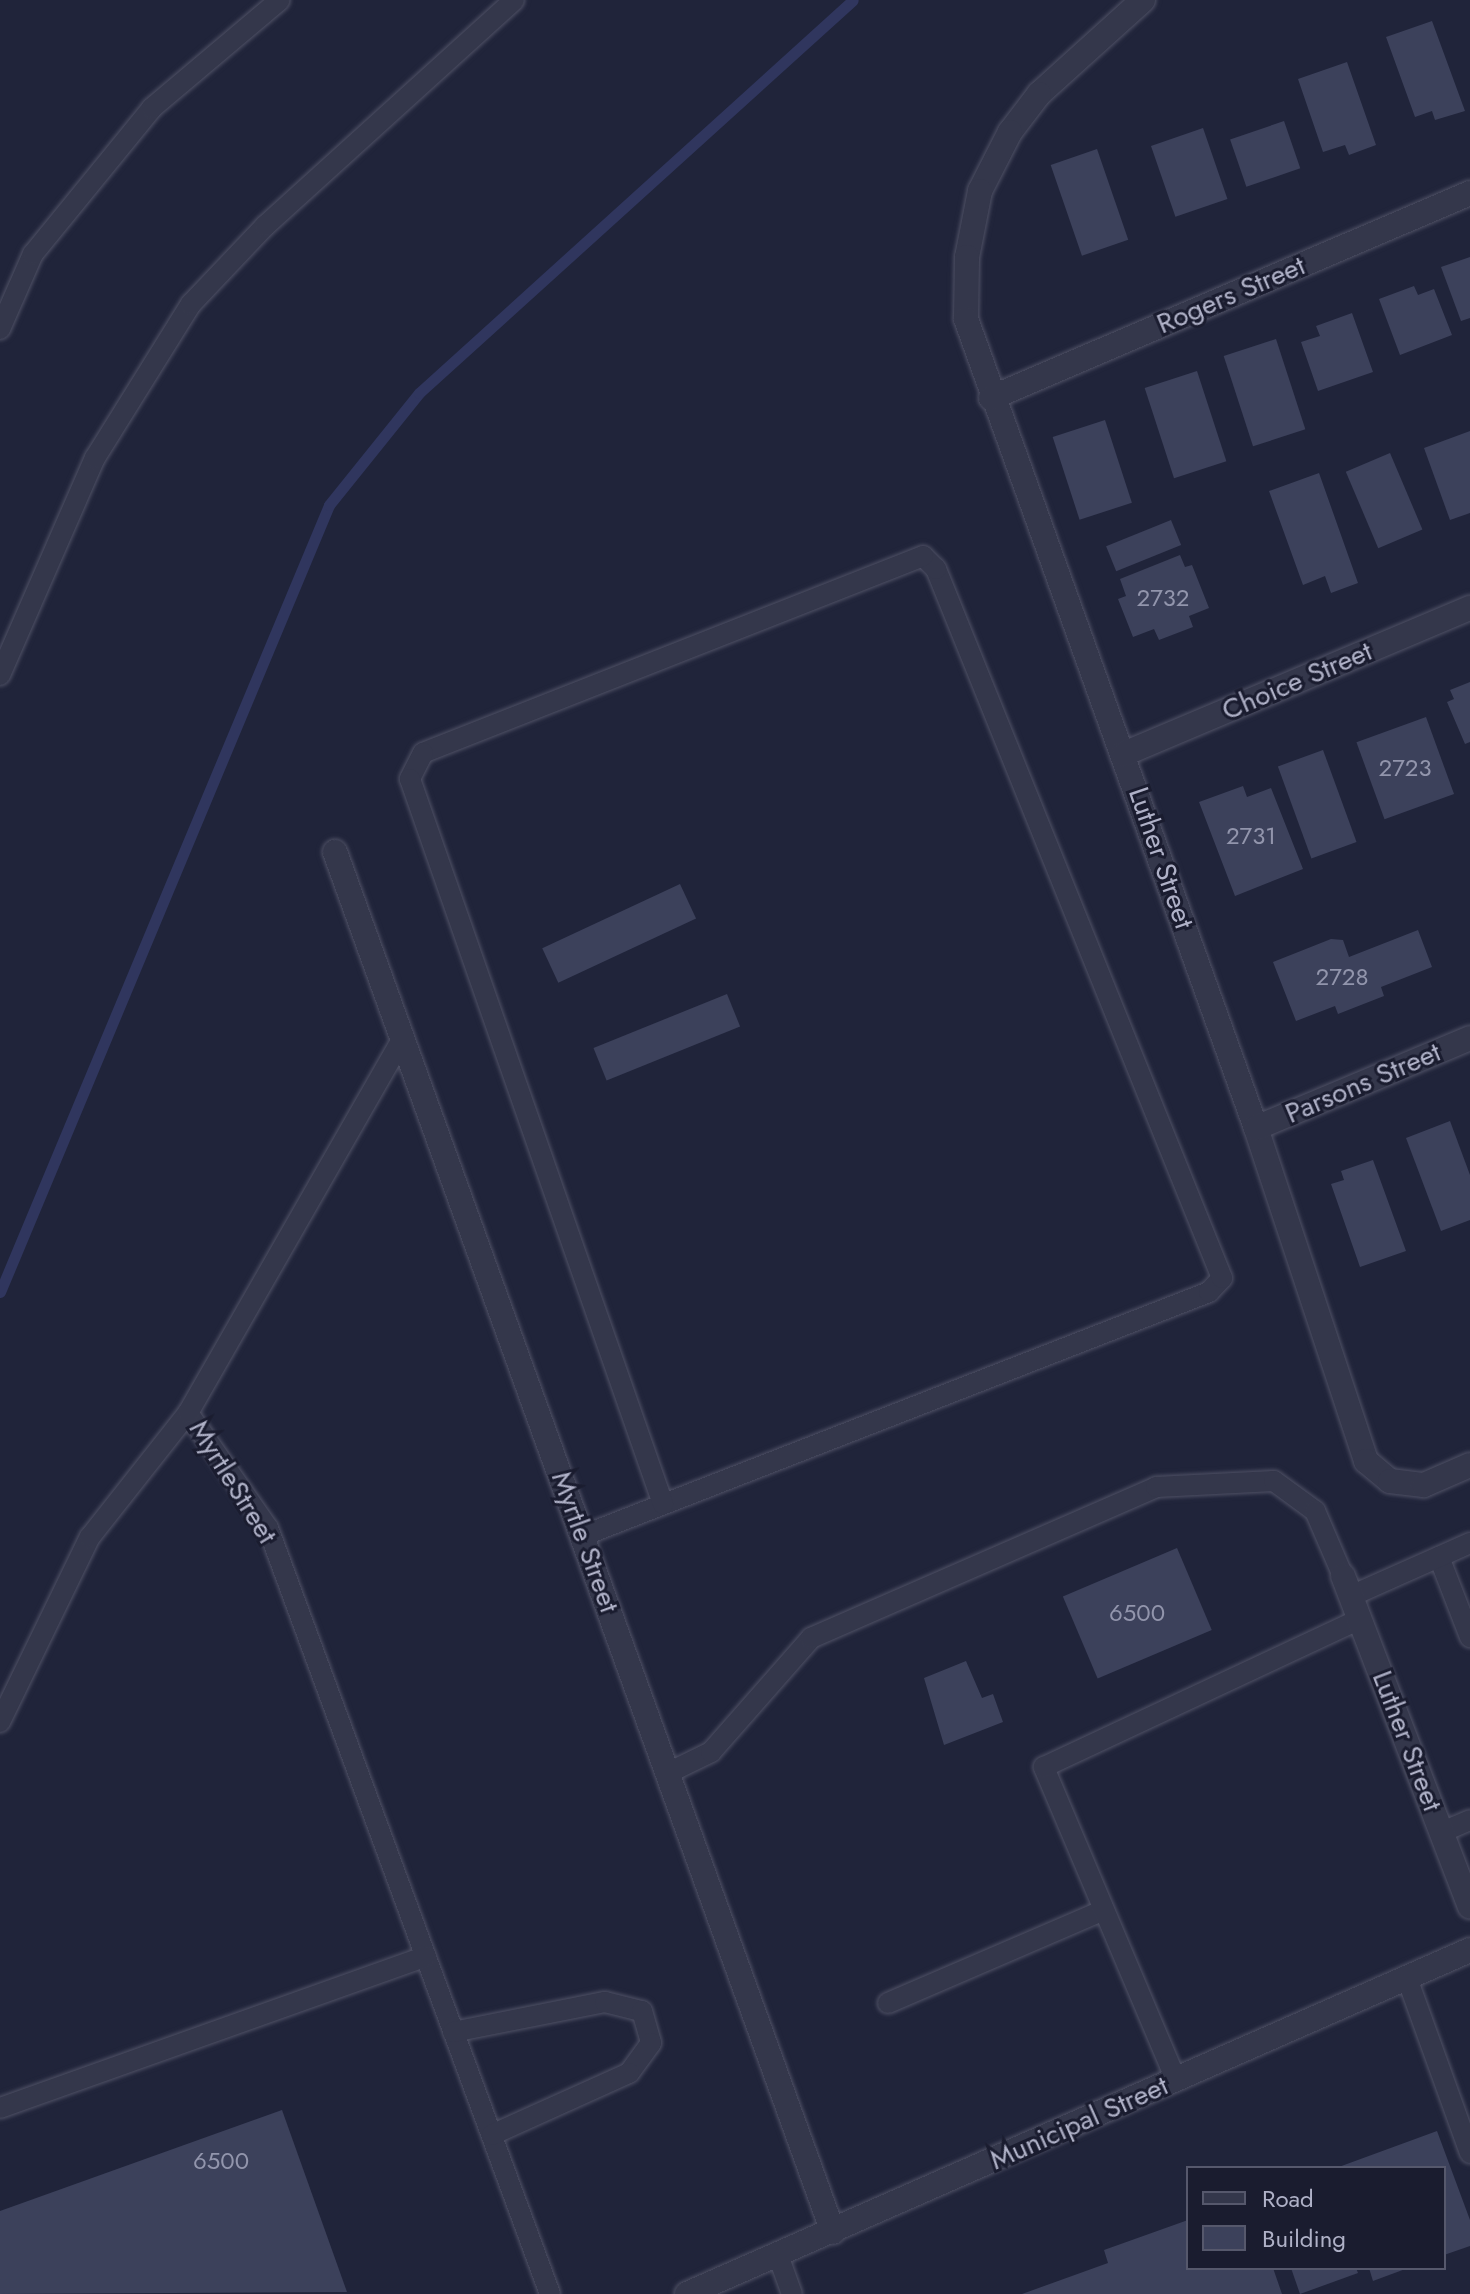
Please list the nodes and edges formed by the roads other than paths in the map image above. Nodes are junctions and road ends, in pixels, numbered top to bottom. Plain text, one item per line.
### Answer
1 (280, 0) edge
2 (514, 0) edge
3 (1143, 0) edge
4 (1470, 193) edge
5 (0, 329) edge
6 (991, 398) junction
7 (1470, 608) edge
8 (0, 675) edge
9 (1124, 754) junction
10 (335, 852) dead end
11 (403, 1038) junction
12 (1470, 1038) edge
13 (1256, 1128) junction
14 (188, 1413) junction
15 (1470, 1465) edge
16 (663, 1504) junction
17 (582, 1536) junction
18 (1470, 1543) edge
19 (1439, 1557) junction
20 (1352, 1597) junction
21 (1470, 1637) edge
22 (0, 1722) edge
23 (668, 1773) junction
24 (1470, 1820) edge
25 (1442, 1832) junction
26 (1470, 1906) edge
27 (1104, 1910) junction
28 (1470, 1950) edge
29 (426, 1956) junction
30 (1407, 1978) junction
31 (888, 2003) dead end
32 (453, 2032) junction
33 (1176, 2080) junction
34 (0, 2108) edge
35 (492, 2135) junction
36 (1470, 2153) edge
37 (833, 2232) junction
38 (778, 2255) junction
39 (550, 2294) edge
40 (687, 2294) edge
41 (792, 2294) edge

1 - 5 lane
2 - 8 lane
3 - 6 street, Luther Street
4 - 6 street, Rogers Street
6 - 9 street, Luther Street
7 - 9 street, Choice Street
9 - 13 street, Luther Street
10 - 11 street, Myrtle Street
11 - 14 lane, MyrtleStreet
11 - 17 street, Myrtle Street
12 - 13 street, Parsons Street
13 - 15 street, Luther Street
14 - 22 lane
14 - 29 lane, MyrtleStreet
16 - 16 lane
16 - 17 lane
17 - 23 street, Myrtle Street
18 - 19 lane
19 - 20 lane
19 - 21 lane
20 - 23 lane
20 - 25 street, Luther Street
20 - 27 lane
23 - 37 street, Myrtle Street
24 - 25 lane
25 - 26 street, Luther Street
27 - 31 lane
27 - 33 lane
28 - 30 street, Municipal Street
29 - 32 lane, MyrtleStreet
29 - 34 lane
30 - 33 street, Municipal Street
30 - 36 lane
32 - 35 lane, MyrtleStreet
32 - 35 lane
33 - 37 street, Municipal Street
35 - 39 lane, MyrtleStreet
37 - 38 street, Municipal Street
38 - 40 street, Municipal Street
38 - 41 lane

